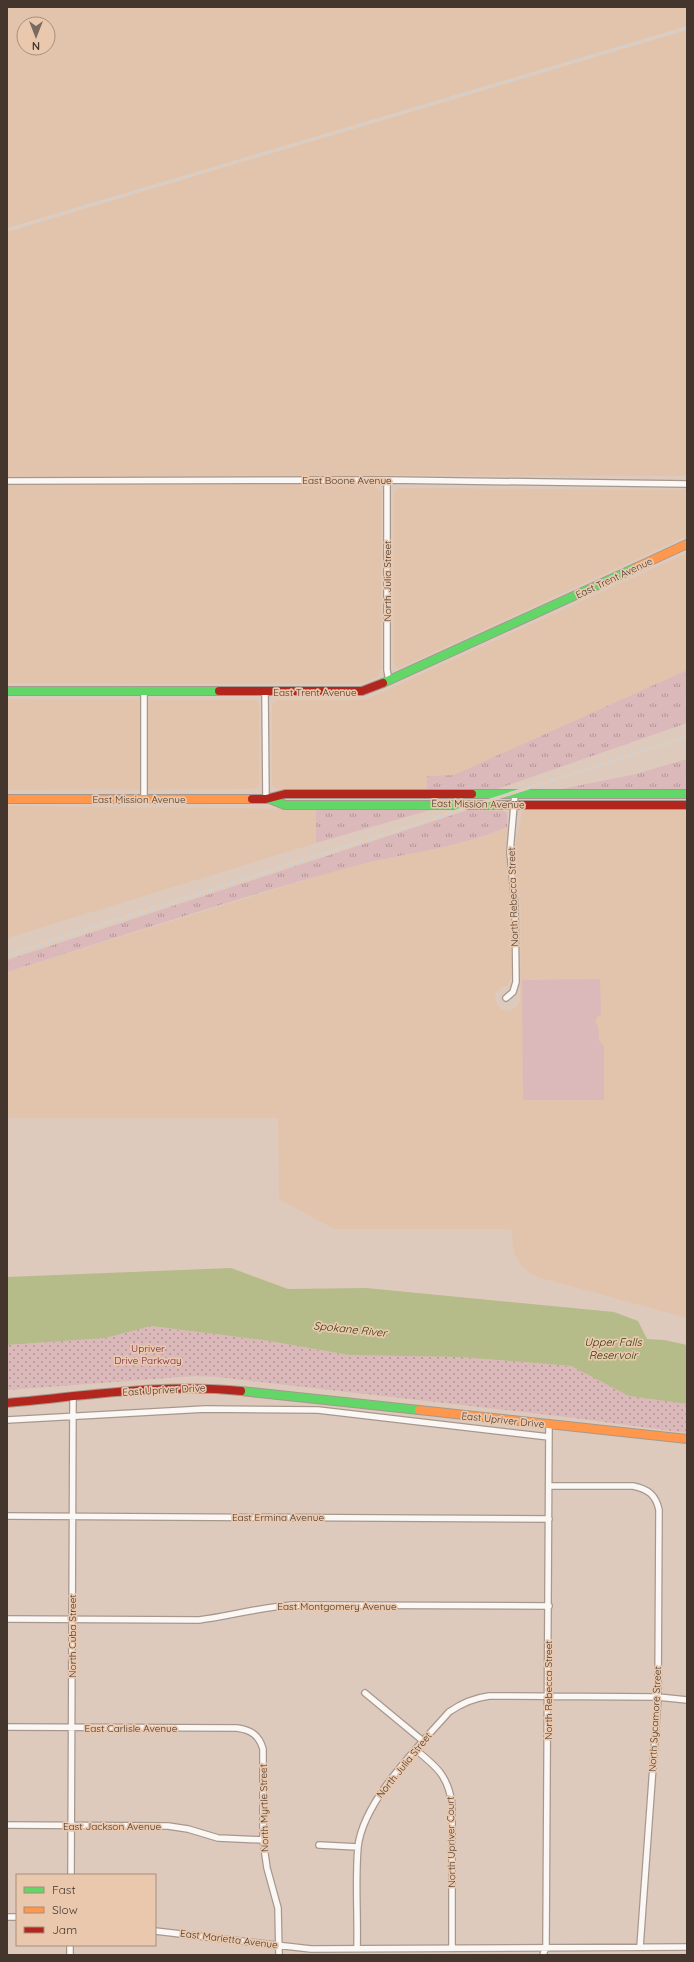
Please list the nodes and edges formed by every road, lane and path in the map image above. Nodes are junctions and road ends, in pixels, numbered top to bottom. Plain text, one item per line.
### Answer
1 (387, 480) junction
2 (7, 481) edge
3 (687, 484) edge
4 (687, 544) edge
5 (390, 681) junction
6 (7, 691) edge
7 (144, 692) junction
8 (265, 692) junction
9 (515, 793) junction
10 (687, 794) edge
11 (7, 799) edge
12 (144, 799) junction
13 (268, 799) junction
14 (515, 805) junction
15 (687, 805) edge
16 (506, 998) dead end
17 (73, 1396) junction
18 (320, 1400) junction
19 (7, 1403) edge
20 (318, 1410) junction
21 (73, 1417) junction
22 (7, 1420) edge
23 (548, 1424) junction
24 (548, 1437) junction
25 (687, 1439) edge
26 (548, 1486) junction
27 (7, 1516) edge
28 (73, 1516) junction
29 (549, 1519) junction
30 (548, 1606) junction
31 (7, 1618) edge
32 (72, 1619) junction
33 (365, 1693) dead end
34 (548, 1696) junction
35 (658, 1697) junction
36 (687, 1700) edge
37 (7, 1728) edge
38 (71, 1728) junction
39 (254, 1733) joint
40 (423, 1741) junction
41 (416, 1750) junction
42 (7, 1825) edge
43 (71, 1826) junction
44 (263, 1840) junction
45 (319, 1845) dead end
46 (358, 1847) junction
47 (71, 1874) edge
48 (156, 1931) edge
49 (279, 1945) junction
50 (546, 1947) junction
51 (640, 1947) junction
52 (687, 1947) edge
53 (357, 1948) junction
54 (452, 1948) junction
55 (279, 1955) edge
56 (543, 1955) edge

1 - 2 street, East Boone Avenue
1 - 3 street, East Boone Avenue
1 - 5 street, North Julia Street
4 - 5 main road, East Trent Avenue
5 - 8 main road, East Trent Avenue
6 - 7 main road, East Trent Avenue
7 - 8 main road, East Trent Avenue
7 - 12 street
8 - 13 street
9 - 10 main road, East Mission Avenue
9 - 13 main road, East Mission Avenue
9 - 14 street, North Rebecca Street
11 - 12 main road, East Mission Avenue
12 - 13 main road, East Mission Avenue
13 - 14 main road, East Mission Avenue
14 - 15 main road, East Mission Avenue
14 - 16 street, North Rebecca Street
17 - 18 main road, East Upriver Drive
17 - 19 main road, East Upriver Drive
17 - 21 street, North Cuba Street
18 - 20 street
18 - 23 main road, East Upriver Drive
20 - 21 street, East Upriver Drive
20 - 24 street, East Upriver Drive
21 - 22 street, East Upriver Drive
21 - 28 street, North Cuba Street
23 - 24 street, North Rebecca Street
23 - 25 main road, East Upriver Drive
24 - 26 street, North Rebecca Street
26 - 29 street, North Rebecca Street
26 - 35 street, North Sycamore Street
27 - 28 street, East Ermina Avenue
28 - 29 street, East Ermina Avenue
28 - 32 street, North Cuba Street
29 - 30 street, North Rebecca Street
30 - 32 street, East Montgomery Avenue
30 - 34 street, North Rebecca Street
31 - 32 street, East Montgomery Avenue
32 - 38 street, North Cuba Street
33 - 40 street
34 - 35 street
34 - 40 street, North Julia Street
34 - 50 street, North Rebecca Street
35 - 36 street
35 - 51 street, North Sycamore Street
37 - 38 street, East Carlisle Avenue
38 - 39 street, East Carlisle Avenue
38 - 43 street, North Cuba Street
39 - 44 street, North Myrtle Street
40 - 41 street, North Julia Street
41 - 46 street, North Julia Street
41 - 54 street, North Upriver Court
42 - 43 street, East Jackson Avenue
43 - 44 street, East Jackson Avenue
43 - 47 street, North Cuba Street
44 - 49 street, North Myrtle Street
45 - 46 street
46 - 53 street, North Julia Street
48 - 49 street, East Marietta Avenue
49 - 53 street, East Marietta Avenue
49 - 55 street, North Myrtle Street
50 - 51 street, East Marietta Avenue
50 - 54 street, East Marietta Avenue
50 - 56 street, North Rebecca Street
51 - 52 street, East Marietta Avenue
53 - 54 street, East Marietta Avenue

